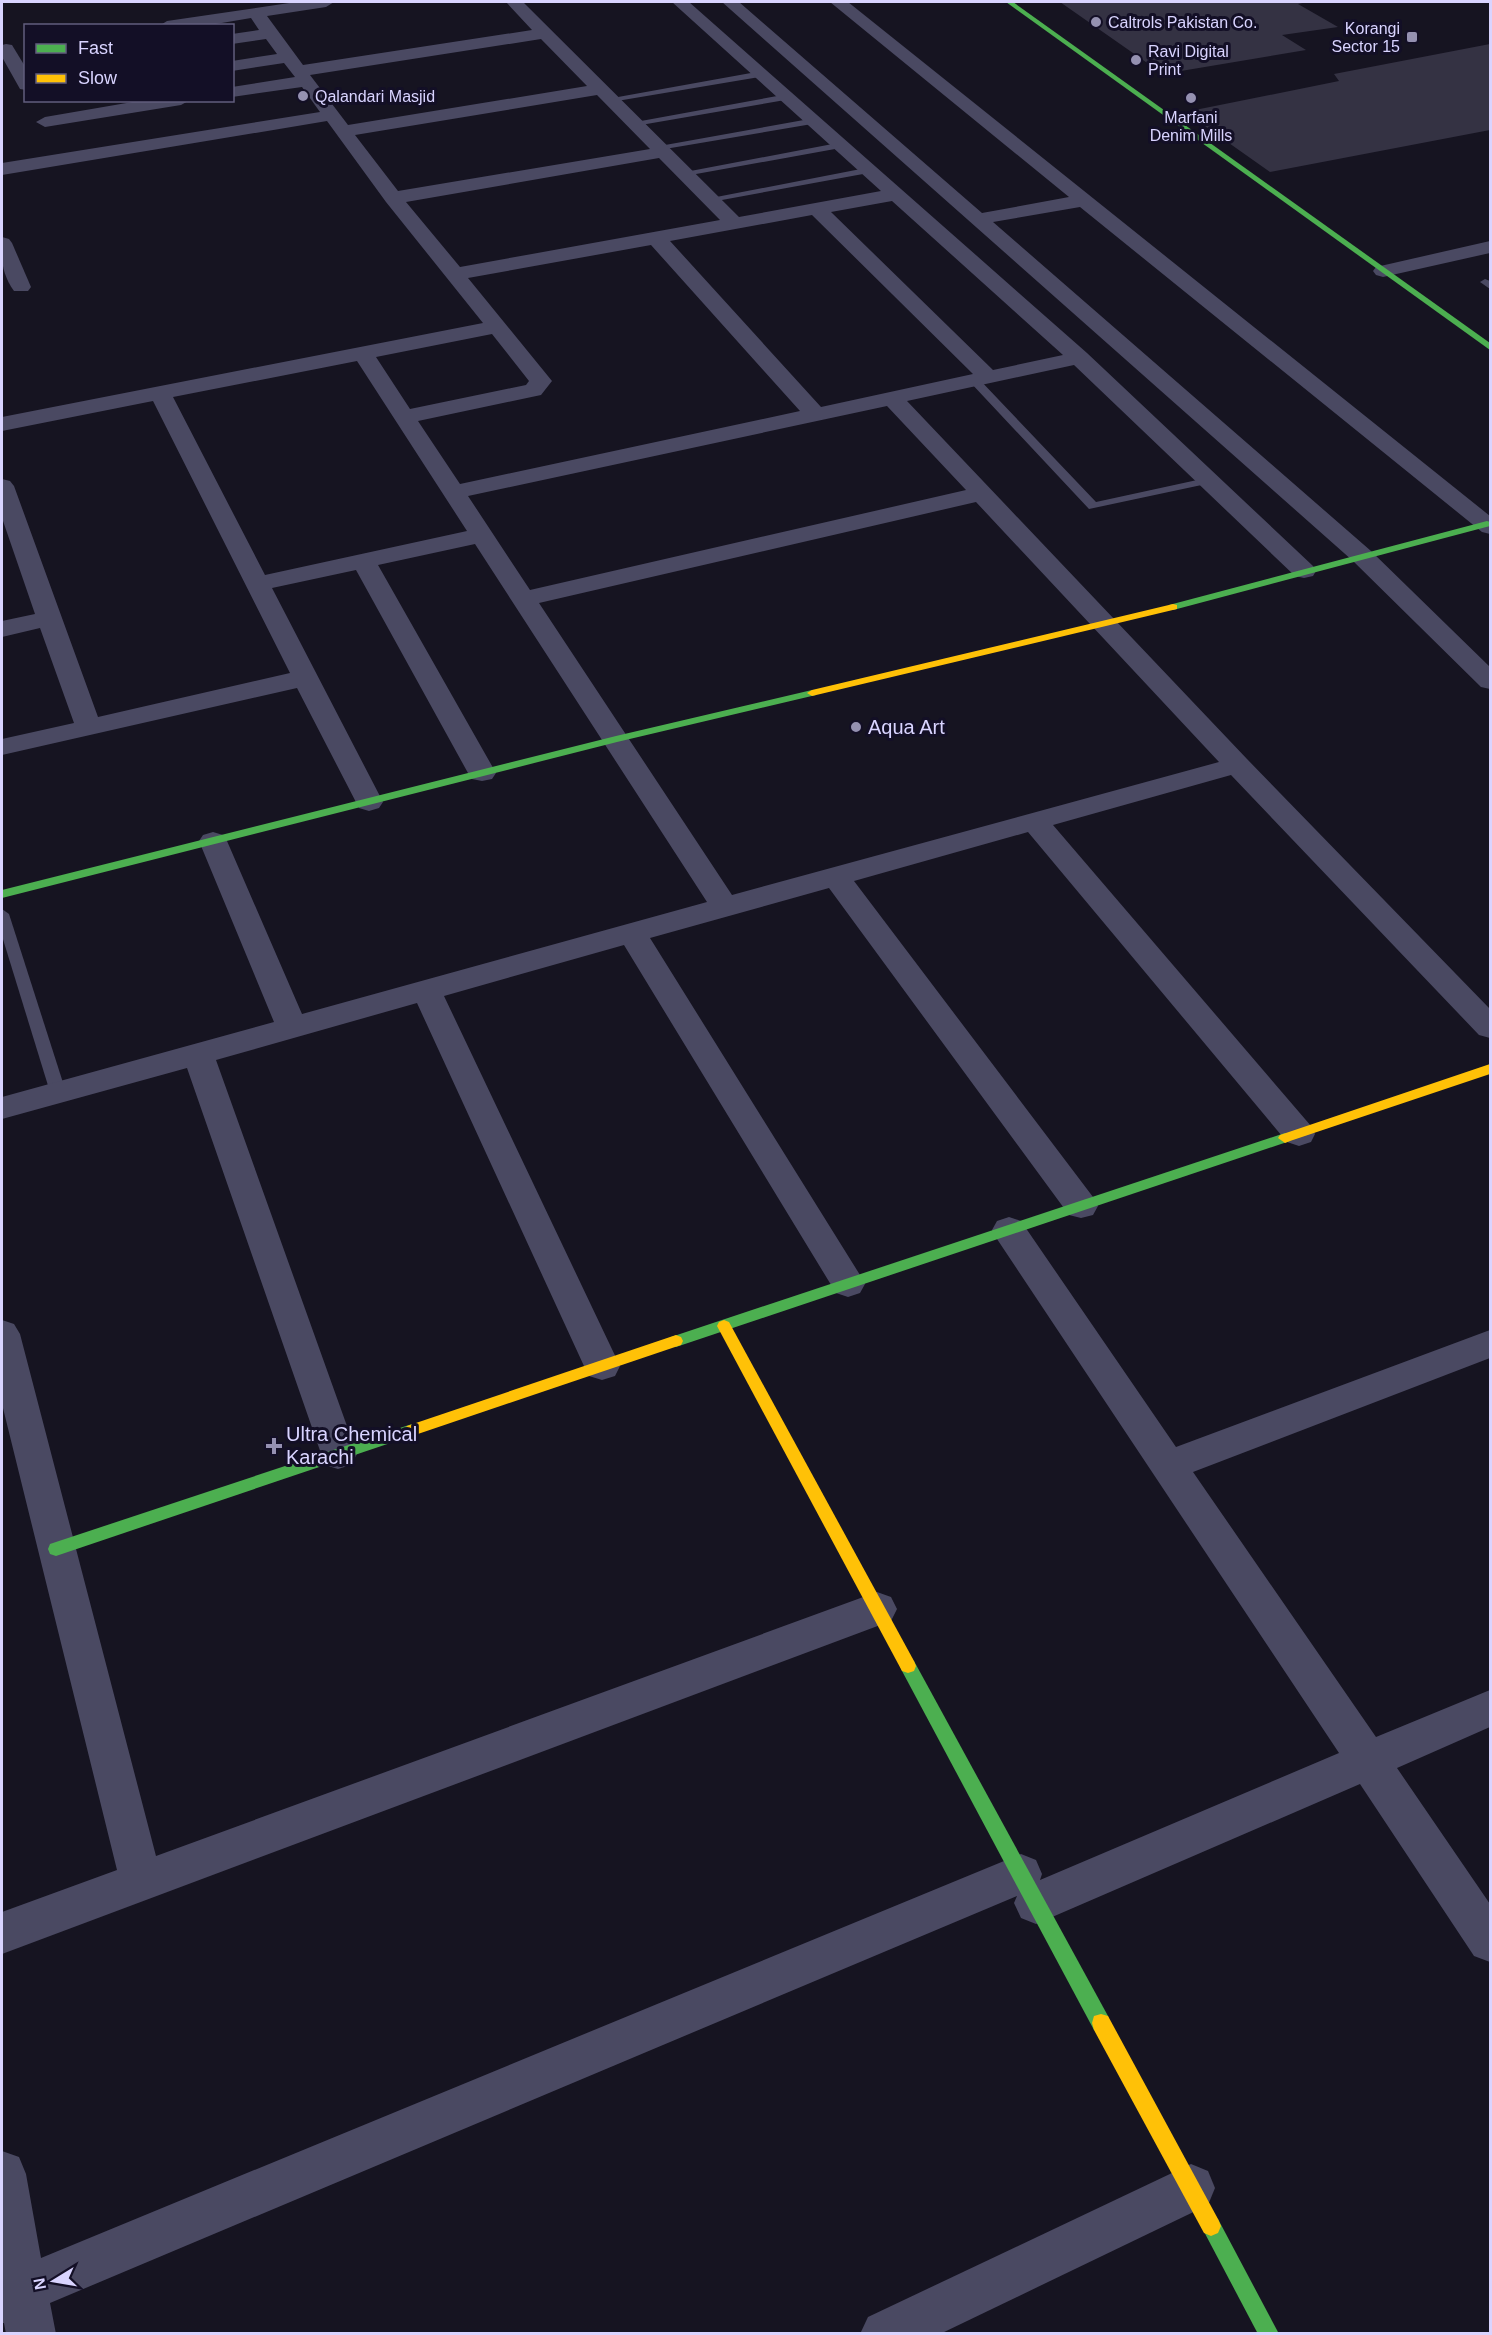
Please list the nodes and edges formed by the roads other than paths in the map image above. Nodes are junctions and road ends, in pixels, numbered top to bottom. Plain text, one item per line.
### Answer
1 (326, 2) edge
2 (514, 2) edge
3 (680, 2) edge
4 (730, 2) edge
5 (838, 2) edge
6 (1009, 2) edge
7 (255, 12) junction
8 (180, 24) edge
9 (271, 33) junction
10 (546, 33) junction
11 (234, 39) edge
12 (24, 47) edge
13 (4, 50) edge
14 (234, 66) edge
15 (298, 70) junction
16 (762, 74) junction
17 (23, 76) edge
18 (234, 91) edge
19 (606, 94) junction
20 (788, 97) junction
21 (162, 102) edge
22 (332, 115) junction
23 (815, 121) junction
24 (635, 123) junction
25 (344, 131) junction
26 (843, 145) junction
27 (661, 149) junction
28 (64, 158) junction
29 (2, 169) edge
30 (871, 170) junction
31 (685, 173) junction
32 (898, 194) junction
33 (393, 198) junction
34 (711, 199) junction
35 (1086, 200) junction
36 (816, 208) junction
37 (981, 219) junction
38 (734, 223) junction
39 (655, 237) junction
40 (2, 243) edge
41 (1491, 247) edge
42 (1383, 271) junction
43 (456, 274) junction
44 (12, 277) edge
45 (495, 327) junction
46 (1491, 347) edge
47 (363, 354) junction
48 (1079, 358) junction
49 (981, 379) junction
50 (160, 393) junction
51 (892, 398) junction
52 (815, 414) junction
53 (405, 417) junction
54 (2, 424) edge
55 (1211, 480) junction
56 (2, 486) edge
57 (453, 492) junction
58 (983, 493) junction
59 (8, 524) edge
60 (1489, 525) edge
61 (482, 535) junction
62 (1362, 556) junction
63 (363, 561) junction
64 (1304, 571) junction
65 (257, 585) junction
66 (524, 599) junction
67 (48, 619) junction
68 (1106, 625) junction
69 (2, 629) edge
70 (305, 678) junction
71 (1491, 681) edge
72 (89, 728) junction
73 (616, 739) junction
74 (2, 747) edge
75 (1237, 765) junction
76 (482, 773) junction
77 (369, 801) junction
78 (1034, 821) junction
79 (213, 841) junction
80 (835, 876) junction
81 (2, 894) edge
82 (725, 907) junction
83 (2, 914) edge
84 (632, 933) junction
85 (426, 990) junction
86 (292, 1027) junction
87 (1491, 1027) edge
88 (198, 1053) junction
89 (1491, 1069) edge
90 (57, 1092) junction
91 (2, 1108) edge
92 (1299, 1134) junction
93 (1081, 1206) junction
94 (1009, 1230) junction
95 (848, 1284) junction
96 (724, 1326) junction
97 (2, 1334) edge
98 (1491, 1344) edge
99 (602, 1366) junction
100 (338, 1454) junction
101 (1168, 1465) junction
102 (56, 1548) junction
103 (877, 1609) junction
104 (1491, 1708) edge
105 (1368, 1760) junction
106 (141, 1881) junction
107 (1028, 1888) junction
108 (2, 1933) edge
109 (1491, 1941) edge
110 (2, 2174) edge
111 (1191, 2188) junction
112 (19, 2307) edge
113 (885, 2334) edge
114 (1269, 2334) edge

1 - 7 street
2 - 10 street
3 - 16 street
4 - 37 street
5 - 35 street
6 - 42 street
7 - 8 street
7 - 9 street
9 - 11 street
9 - 15 street
10 - 15 street
10 - 19 street
12 - 13 street
13 - 17 street
14 - 15 street
15 - 18 street
15 - 22 street
16 - 19 lane
16 - 20 street
19 - 24 street
19 - 25 street
20 - 23 street
20 - 24 lane
21 - 28 street
22 - 25 street
22 - 28 street
23 - 26 street
23 - 27 lane
24 - 27 street
25 - 33 street
26 - 30 street
26 - 31 lane
27 - 31 street
27 - 33 street
28 - 29 street
30 - 32 street
30 - 34 lane
31 - 34 street
32 - 36 street
32 - 48 street
33 - 43 street
34 - 38 street
35 - 37 street
35 - 60 street
36 - 38 street
36 - 49 street
37 - 62 street
38 - 39 street
39 - 43 street
39 - 52 street
40 - 44 street
41 - 42 street
42 - 46 street
43 - 45 street
45 - 47 street
45 - 53 street
47 - 50 street
47 - 53 street
48 - 49 street
48 - 55 street
49 - 51 street
49 - 55 lane
50 - 54 street
50 - 65 street
51 - 52 street
51 - 58 street
52 - 57 street
53 - 57 street
55 - 64 street
56 - 59 street
57 - 61 street
58 - 66 street
58 - 68 street
59 - 67 street
60 - 62 street
61 - 63 street
61 - 66 street
62 - 64 street
62 - 71 street
63 - 65 street
63 - 76 street
64 - 68 street
65 - 70 street
66 - 73 street
67 - 69 street
67 - 72 street
68 - 73 street
68 - 75 street
70 - 72 street
70 - 77 street
72 - 74 street
73 - 76 street
73 - 82 street
75 - 78 street
75 - 87 street
76 - 77 street
77 - 79 street
78 - 80 street
78 - 92 street
79 - 81 street
79 - 86 street
80 - 82 street
80 - 93 street
82 - 84 street
83 - 90 lane
84 - 85 street
84 - 95 street
85 - 86 street
85 - 99 street
86 - 88 street
88 - 90 street
88 - 100 street
89 - 92 street
90 - 91 street
92 - 93 street
93 - 94 street
94 - 95 street
94 - 101 street
95 - 96 street
96 - 99 street
96 - 103 street
97 - 102 street
98 - 101 street
99 - 100 street
100 - 102 street
101 - 105 street
102 - 106 street
103 - 106 street
103 - 107 street
104 - 105 street
105 - 107 street
105 - 109 street
106 - 108 street
107 - 111 street
107 - 112 street
110 - 112 street
111 - 113 street
111 - 114 street

